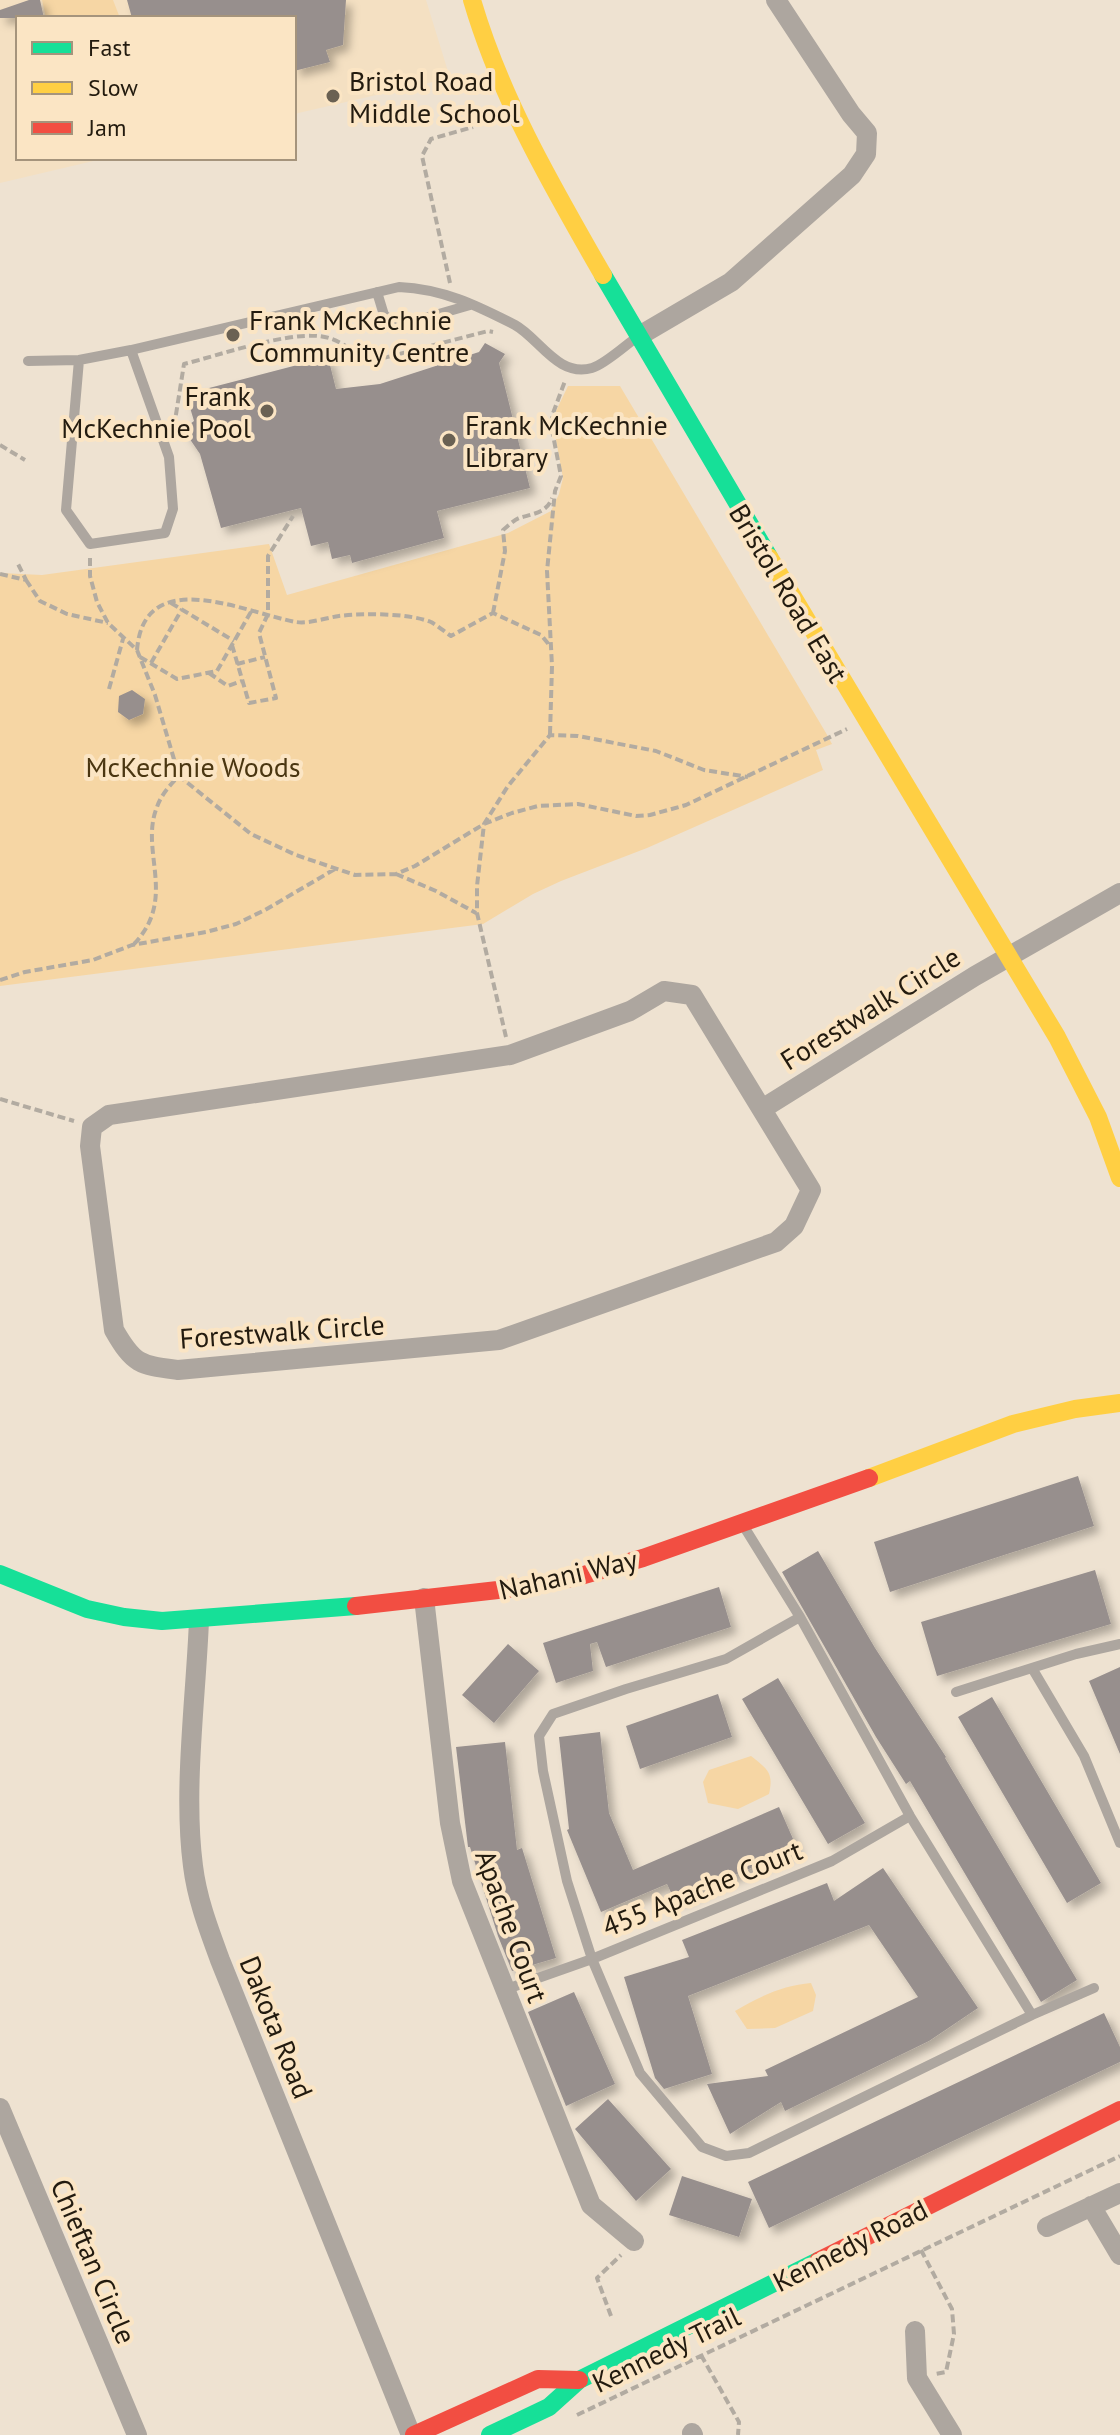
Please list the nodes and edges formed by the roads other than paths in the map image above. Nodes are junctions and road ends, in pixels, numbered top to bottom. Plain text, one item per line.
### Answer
1 (472, 0) edge
2 (776, 0) edge
3 (377, 292) junction
4 (470, 305) junction
5 (639, 336) junction
6 (131, 350) junction
7 (79, 360) junction
8 (28, 361) dead end
9 (1120, 893) edge
10 (1008, 956) junction
11 (762, 1109) junction
12 (1120, 1178) edge
13 (1120, 1403) edge
14 (742, 1523) junction
15 (0, 1574) edge
16 (424, 1598) junction
17 (800, 1617) junction
18 (199, 1620) junction
19 (1120, 1644) edge
20 (1032, 1668) junction
21 (956, 1692) dead end
22 (910, 1816) junction
23 (1120, 1843) edge
24 (592, 1959) junction
25 (1094, 1988) dead end
26 (504, 1990) junction
27 (1032, 2015) junction
28 (0, 2108) edge
29 (1120, 2110) edge
30 (1120, 2193) edge
31 (1091, 2206) junction
32 (1047, 2227) dead end
33 (634, 2241) road end
34 (1120, 2255) edge
35 (915, 2331) dead end
36 (579, 2380) junction
37 (137, 2435) edge
38 (413, 2435) edge
39 (490, 2435) edge
40 (952, 2435) edge

1 - 5 street, Bristol Road East
2 - 5 street
3 - 4 lane
3 - 4 lane
3 - 6 lane
4 - 5 lane
5 - 10 street, Bristol Road East
6 - 7 lane
6 - 7 lane
7 - 8 lane
9 - 10 street, Forestwalk Circle
10 - 11 street, Forestwalk Circle
10 - 12 street, Bristol Road East
11 - 11 street, Forestwalk Circle
13 - 14 street, Nahani Way
14 - 16 street, Nahani Way
14 - 17 lane
15 - 18 street, Nahani Way
16 - 18 street, Nahani Way
16 - 26 street, Apache Court
17 - 22 lane
17 - 24 lane
18 - 38 street, Dakota Road
19 - 20 lane
20 - 21 lane
20 - 23 lane
22 - 24 lane, 455 Apache Court
22 - 27 lane
24 - 26 lane, 455 Apache Court
24 - 27 lane
25 - 27 lane
26 - 33 street, Apache Court
28 - 37 street, Chieftan Circle
29 - 36 street, Kennedy Road
30 - 31 street
31 - 32 street
31 - 34 street
35 - 40 street
36 - 38 street, Kennedy Road
36 - 39 street, Kennedy Road

